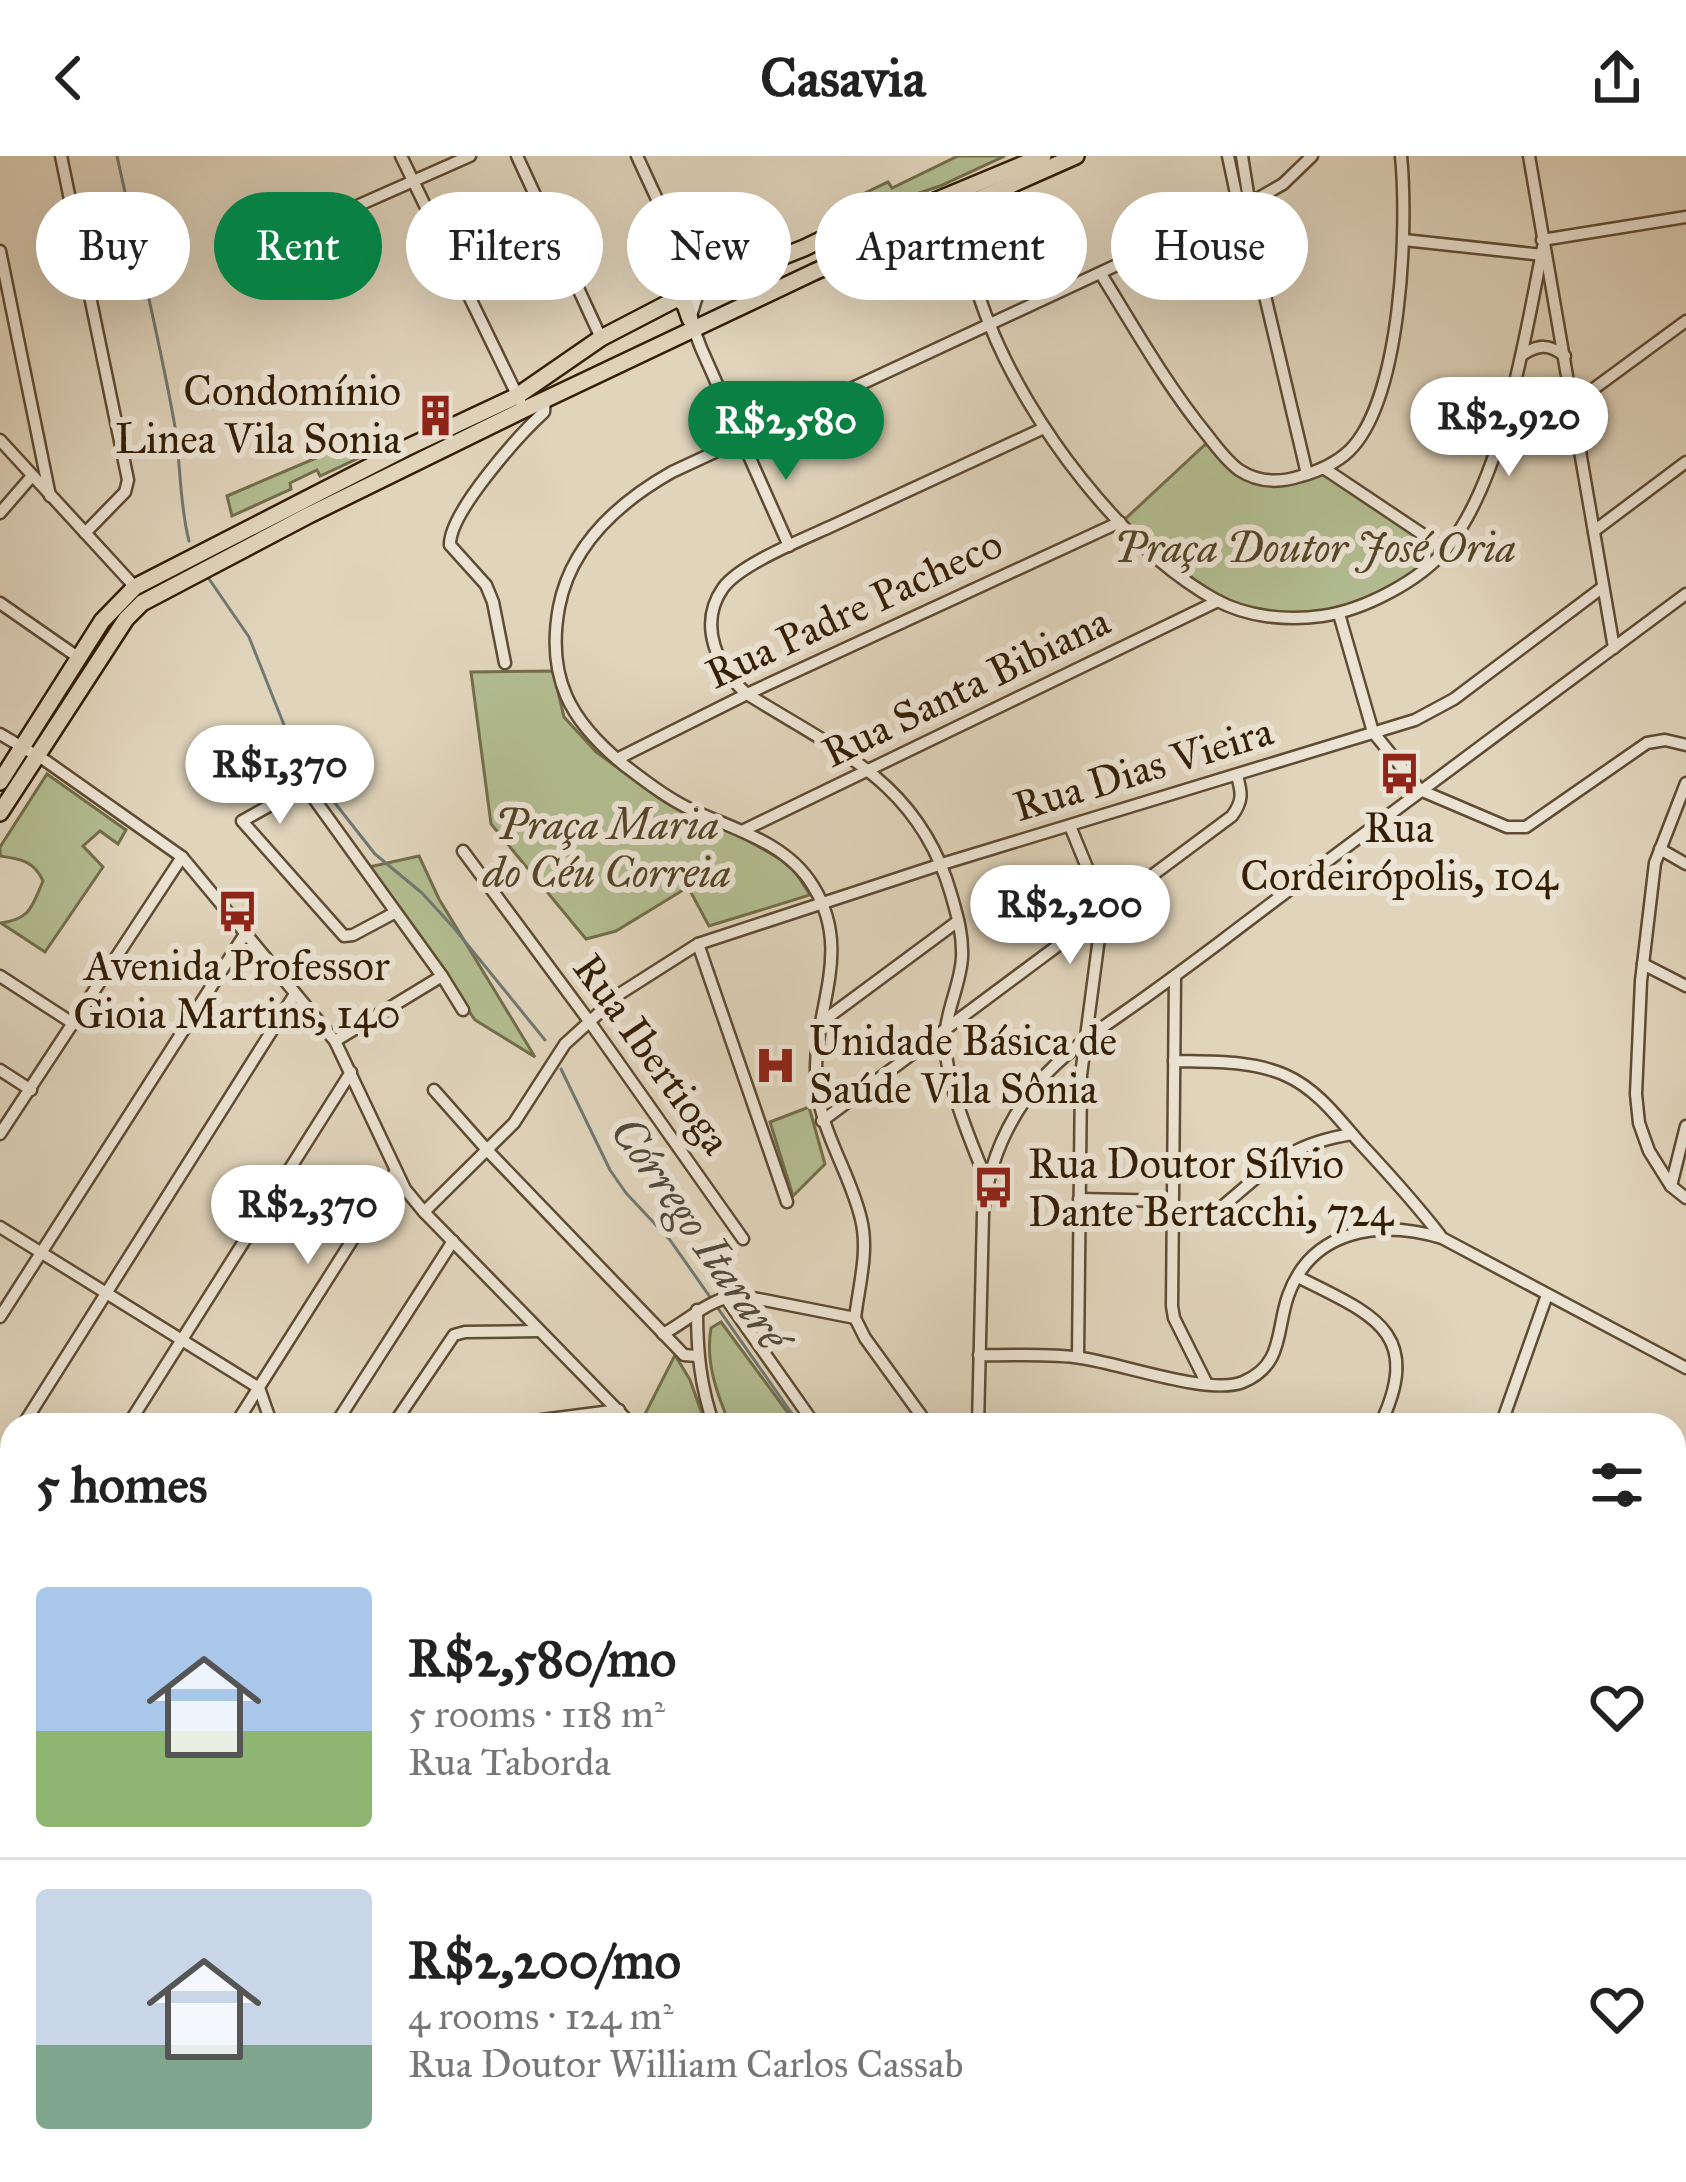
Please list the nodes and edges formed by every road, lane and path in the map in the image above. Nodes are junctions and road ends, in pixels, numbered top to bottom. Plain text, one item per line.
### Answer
1 (61, 156) edge
2 (401, 156) edge
3 (470, 156) edge
4 (517, 156) edge
5 (638, 156) edge
6 (1043, 156) edge
7 (1076, 156) edge
8 (1228, 156) edge
9 (1242, 156) edge
10 (1312, 156) edge
11 (1401, 156) edge
12 (1529, 156) edge
13 (413, 182) junction
14 (654, 192) edge
15 (995, 192) edge
16 (1240, 192) edge
17 (1244, 192) edge
18 (1269, 192) edge
19 (382, 196) edge
20 (1686, 217) edge
21 (1404, 240) junction
22 (1543, 250) junction
23 (0, 251) edge
24 (791, 253) edge
25 (1111, 269) edge
26 (815, 272) edge
27 (1101, 274) junction
28 (674, 300) edge
29 (680, 300) edge
30 (697, 300) edge
31 (981, 300) edge
32 (1266, 300) edge
33 (1686, 321) edge
34 (692, 324) junction
35 (989, 325) junction
36 (602, 338) junction
37 (1522, 355) junction
38 (1565, 356) junction
39 (1573, 404) junction
40 (523, 411) junction
41 (1044, 428) junction
42 (0, 440) edge
43 (741, 440) junction
44 (1686, 462) edge
45 (1325, 469) junction
46 (1307, 474) junction
47 (32, 476) junction
48 (50, 496) junction
49 (0, 513) edge
50 (1120, 522) junction
51 (1594, 531) junction
52 (85, 533) junction
53 (789, 546) junction
54 (1446, 550) junction
55 (135, 587) junction
56 (1604, 587) junction
57 (1686, 594) edge
58 (1218, 601) junction
59 (0, 604) edge
60 (1339, 614) junction
61 (1614, 648) junction
62 (79, 658) junction
63 (505, 663) dead end
64 (747, 694) junction
65 (1373, 732) junction
66 (0, 734) edge
67 (1686, 746) edge
68 (30, 750) junction
69 (617, 759) junction
70 (868, 770) junction
71 (1237, 776) junction
72 (0, 782) edge
73 (1686, 782) edge
74 (1420, 790) junction
75 (0, 813) edge
76 (1070, 826) junction
77 (742, 831) junction
78 (1660, 849) junction
79 (463, 851) dead end
80 (182, 857) junction
81 (942, 864) junction
82 (1686, 864) edge
83 (822, 902) junction
84 (396, 912) junction
85 (1102, 915) junction
86 (958, 921) junction
87 (245, 934) junction
88 (698, 944) junction
89 (1643, 964) junction
90 (0, 976) edge
91 (442, 976) junction
92 (1175, 976) junction
93 (1686, 986) edge
94 (295, 994) junction
95 (463, 1010) dead end
96 (589, 1021) junction
97 (820, 1023) junction
98 (74, 1024) junction
99 (946, 1029) junction
100 (1085, 1040) junction
101 (335, 1041) junction
102 (1174, 1061) junction
103 (0, 1070) edge
104 (351, 1072) junction
105 (31, 1090) junction
106 (434, 1090) dead end
107 (822, 1121) junction
108 (1686, 1126) edge
109 (0, 1134) edge
110 (1352, 1134) junction
111 (488, 1151) junction
112 (396, 1171) junction
113 (987, 1180) junction
114 (1671, 1186) junction
115 (1686, 1198) edge
116 (1079, 1199) junction
117 (1172, 1201) junction
118 (788, 1202) dead end
119 (1223, 1206) dead end
120 (424, 1212) junction
121 (0, 1227) edge
122 (1442, 1238) junction
123 (743, 1239) dead end
124 (453, 1241) junction
125 (40, 1252) junction
126 (1298, 1277) junction
127 (107, 1294) junction
128 (1547, 1295) junction
129 (722, 1298) junction
130 (696, 1311) junction
131 (0, 1317) edge
132 (855, 1318) junction
133 (540, 1331) junction
134 (663, 1334) junction
135 (181, 1341) junction
136 (980, 1355) junction
137 (697, 1356) junction
138 (1078, 1357) junction
139 (1686, 1368) edge
140 (1207, 1384) junction
141 (259, 1388) junction
142 (619, 1410) junction
143 (31, 1413) edge
144 (136, 1413) edge
145 (243, 1413) edge
146 (268, 1413) edge
147 (343, 1413) edge
148 (401, 1413) edge
149 (596, 1413) edge
150 (622, 1413) edge
151 (710, 1413) edge
152 (806, 1413) edge
153 (919, 1413) edge
154 (979, 1413) edge
155 (1386, 1413) edge
156 (1505, 1413) edge

1 - 52 street
2 - 13 street
3 - 13 street
4 - 36 street
5 - 14 street
6 - 24 highway
7 - 15 highway
8 - 16 street
9 - 17 street
10 - 18 street
11 - 21 street
12 - 22 street
13 - 19 street
13 - 40 street
20 - 22 street
21 - 22 street
21 - 45 street
22 - 37 street
22 - 38 street
23 - 48 street
25 - 27 street
26 - 34 highway
27 - 35 street
27 - 46 street
28 - 36 highway
29 - 34 highway
30 - 34 street
31 - 35 street
32 - 46 street
33 - 39 street
34 - 40 highway
34 - 43 street
35 - 41 street
35 - 43 street
36 - 40 highway
37 - 38 street
37 - 54 street
38 - 39 street
39 - 51 street
40 - 55 highway
40 - 63 street
40 - 68 highway
41 - 50 street
41 - 53 street
42 - 47 street
43 - 53 street
43 - 69 street
44 - 51 street
45 - 46 street
45 - 54 street
47 - 48 street
47 - 49 street
48 - 52 street
50 - 58 street
50 - 64 street, Rua Padre Pacheco
51 - 56 street
52 - 55 street
53 - 64 street
54 - 60 street
55 - 62 highway
56 - 61 street
56 - 65 street, Rua Dias Vieira
57 - 61 street
58 - 60 street
58 - 70 street, Rua Santa Bibiana
59 - 62 street
60 - 65 street
61 - 74 street
62 - 68 highway
64 - 69 street, Rua Padre Pacheco
64 - 70 street
65 - 71 street, Rua Dias Vieira
65 - 74 street
66 - 68 street
67 - 74 street
68 - 72 highway
68 - 75 highway
68 - 80 street
69 - 77 street
70 - 77 street, Rua Santa Bibiana
70 - 81 street
71 - 76 street, Rua Dias Vieira
71 - 85 street
73 - 78 street
74 - 92 street
76 - 81 street, Rua Dias Vieira
76 - 85 street
77 - 83 street
78 - 82 street
78 - 89 street
79 - 96 street, Rua Ibertioga
80 - 87 street
80 - 98 street
81 - 83 street, Rua Dias Vieira
81 - 86 street
83 - 88 street, Rua Dias Vieira
83 - 97 street
84 - 84 street
84 - 91 street
85 - 99 street
85 - 100 street
86 - 97 street
86 - 99 street
87 - 94 street
87 - 125 street
88 - 96 street, Rua Dias Vieira
88 - 118 street
89 - 93 street
89 - 114 street
90 - 98 street
91 - 95 street
91 - 101 street
92 - 100 street
92 - 102 street
94 - 101 street
94 - 127 street
96 - 111 street, Rua Dias Vieira
96 - 123 street, Rua Ibertioga
97 - 107 street
98 - 105 street
99 - 107 street
99 - 113 street
100 - 113 street
100 - 116 street
101 - 104 street
102 - 110 street
102 - 117 street
103 - 105 street
104 - 112 street
104 - 135 street
105 - 109 street
106 - 111 street
107 - 132 street
108 - 114 street
110 - 119 street
110 - 122 street
111 - 120 street, Rua Dias Vieira
111 - 134 street
112 - 120 street
112 - 141 street
113 - 136 street
114 - 115 street
116 - 117 street
116 - 138 street
117 - 140 street
120 - 124 street
121 - 125 street
122 - 126 street
122 - 128 street
124 - 133 street
124 - 147 street
125 - 127 street
125 - 131 street
126 - 140 street
126 - 155 street
127 - 135 street
127 - 143 street
128 - 139 street
128 - 156 street
129 - 130 street
129 - 132 street
129 - 152 street
130 - 134 street
130 - 137 street
132 - 153 street
133 - 142 street
133 - 148 street
134 - 137 street
135 - 141 street
135 - 144 street
136 - 138 street
136 - 154 street
137 - 151 street
138 - 140 street
141 - 145 street
141 - 146 street
142 - 149 street
142 - 150 street

